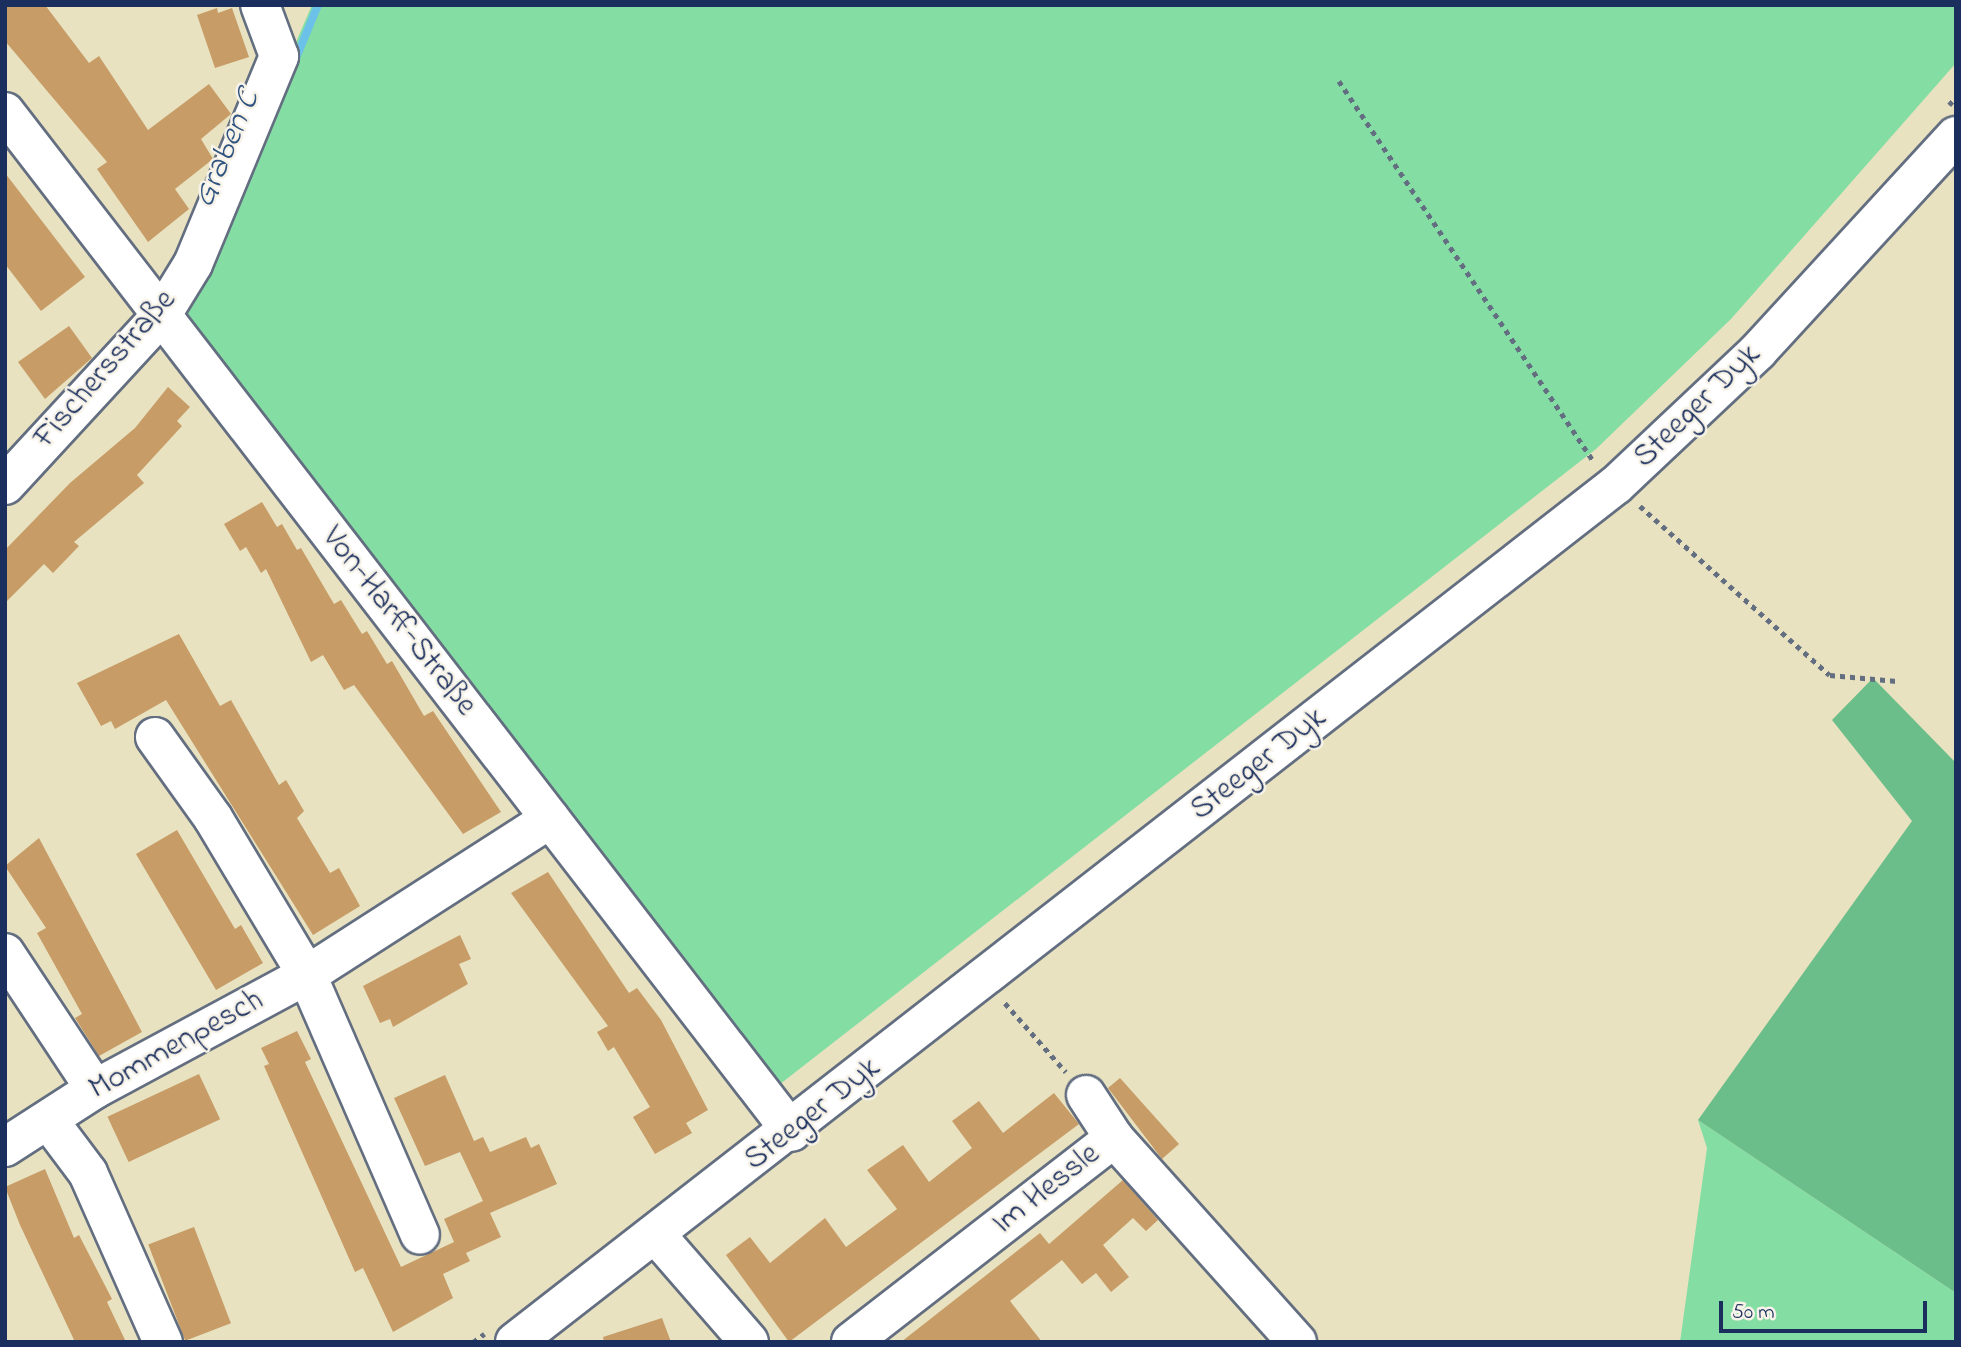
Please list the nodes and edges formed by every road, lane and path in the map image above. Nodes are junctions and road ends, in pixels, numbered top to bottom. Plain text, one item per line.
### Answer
1 (260, 5) edge
2 (1339, 81) dead end
3 (5, 112) edge
4 (1956, 136) edge
5 (161, 316) junction
6 (5, 485) edge
7 (1616, 485) junction
8 (1897, 681) dead end
9 (155, 737) dead end
10 (550, 819) junction
11 (5, 953) edge
12 (307, 975) junction
13 (986, 979) junction
14 (95, 1089) junction
15 (1086, 1095) joint
16 (49, 1121) junction
17 (792, 1132) junction
18 (1114, 1138) junction
19 (5, 1147) edge
20 (420, 1235) dead end
21 (657, 1236) junction
22 (163, 1342) edge
23 (515, 1342) edge
24 (749, 1342) edge
25 (851, 1342) edge
26 (1297, 1342) edge

1 - 5 street, Fischersstraße
2 - 7 path
3 - 5 street, Von-Harff-Straße
4 - 7 street, Steeger Dyk
5 - 6 street, Fischersstraße
5 - 10 street, Von-Harff-Straße
7 - 8 path
7 - 13 street, Steeger Dyk
9 - 12 street
10 - 12 street, Mommenpesch
10 - 17 street, Von-Harff-Straße
11 - 14 street
12 - 14 street, Mommenpesch
12 - 20 street
13 - 15 path
13 - 17 street, Steeger Dyk
14 - 16 street, Mommenpesch
15 - 18 street
16 - 19 street, Mommenpesch
16 - 22 street
17 - 21 street, Steeger Dyk
18 - 25 street, Im Hessle
18 - 26 street, Im Hessle
21 - 23 street, Steeger Dyk
21 - 24 street

